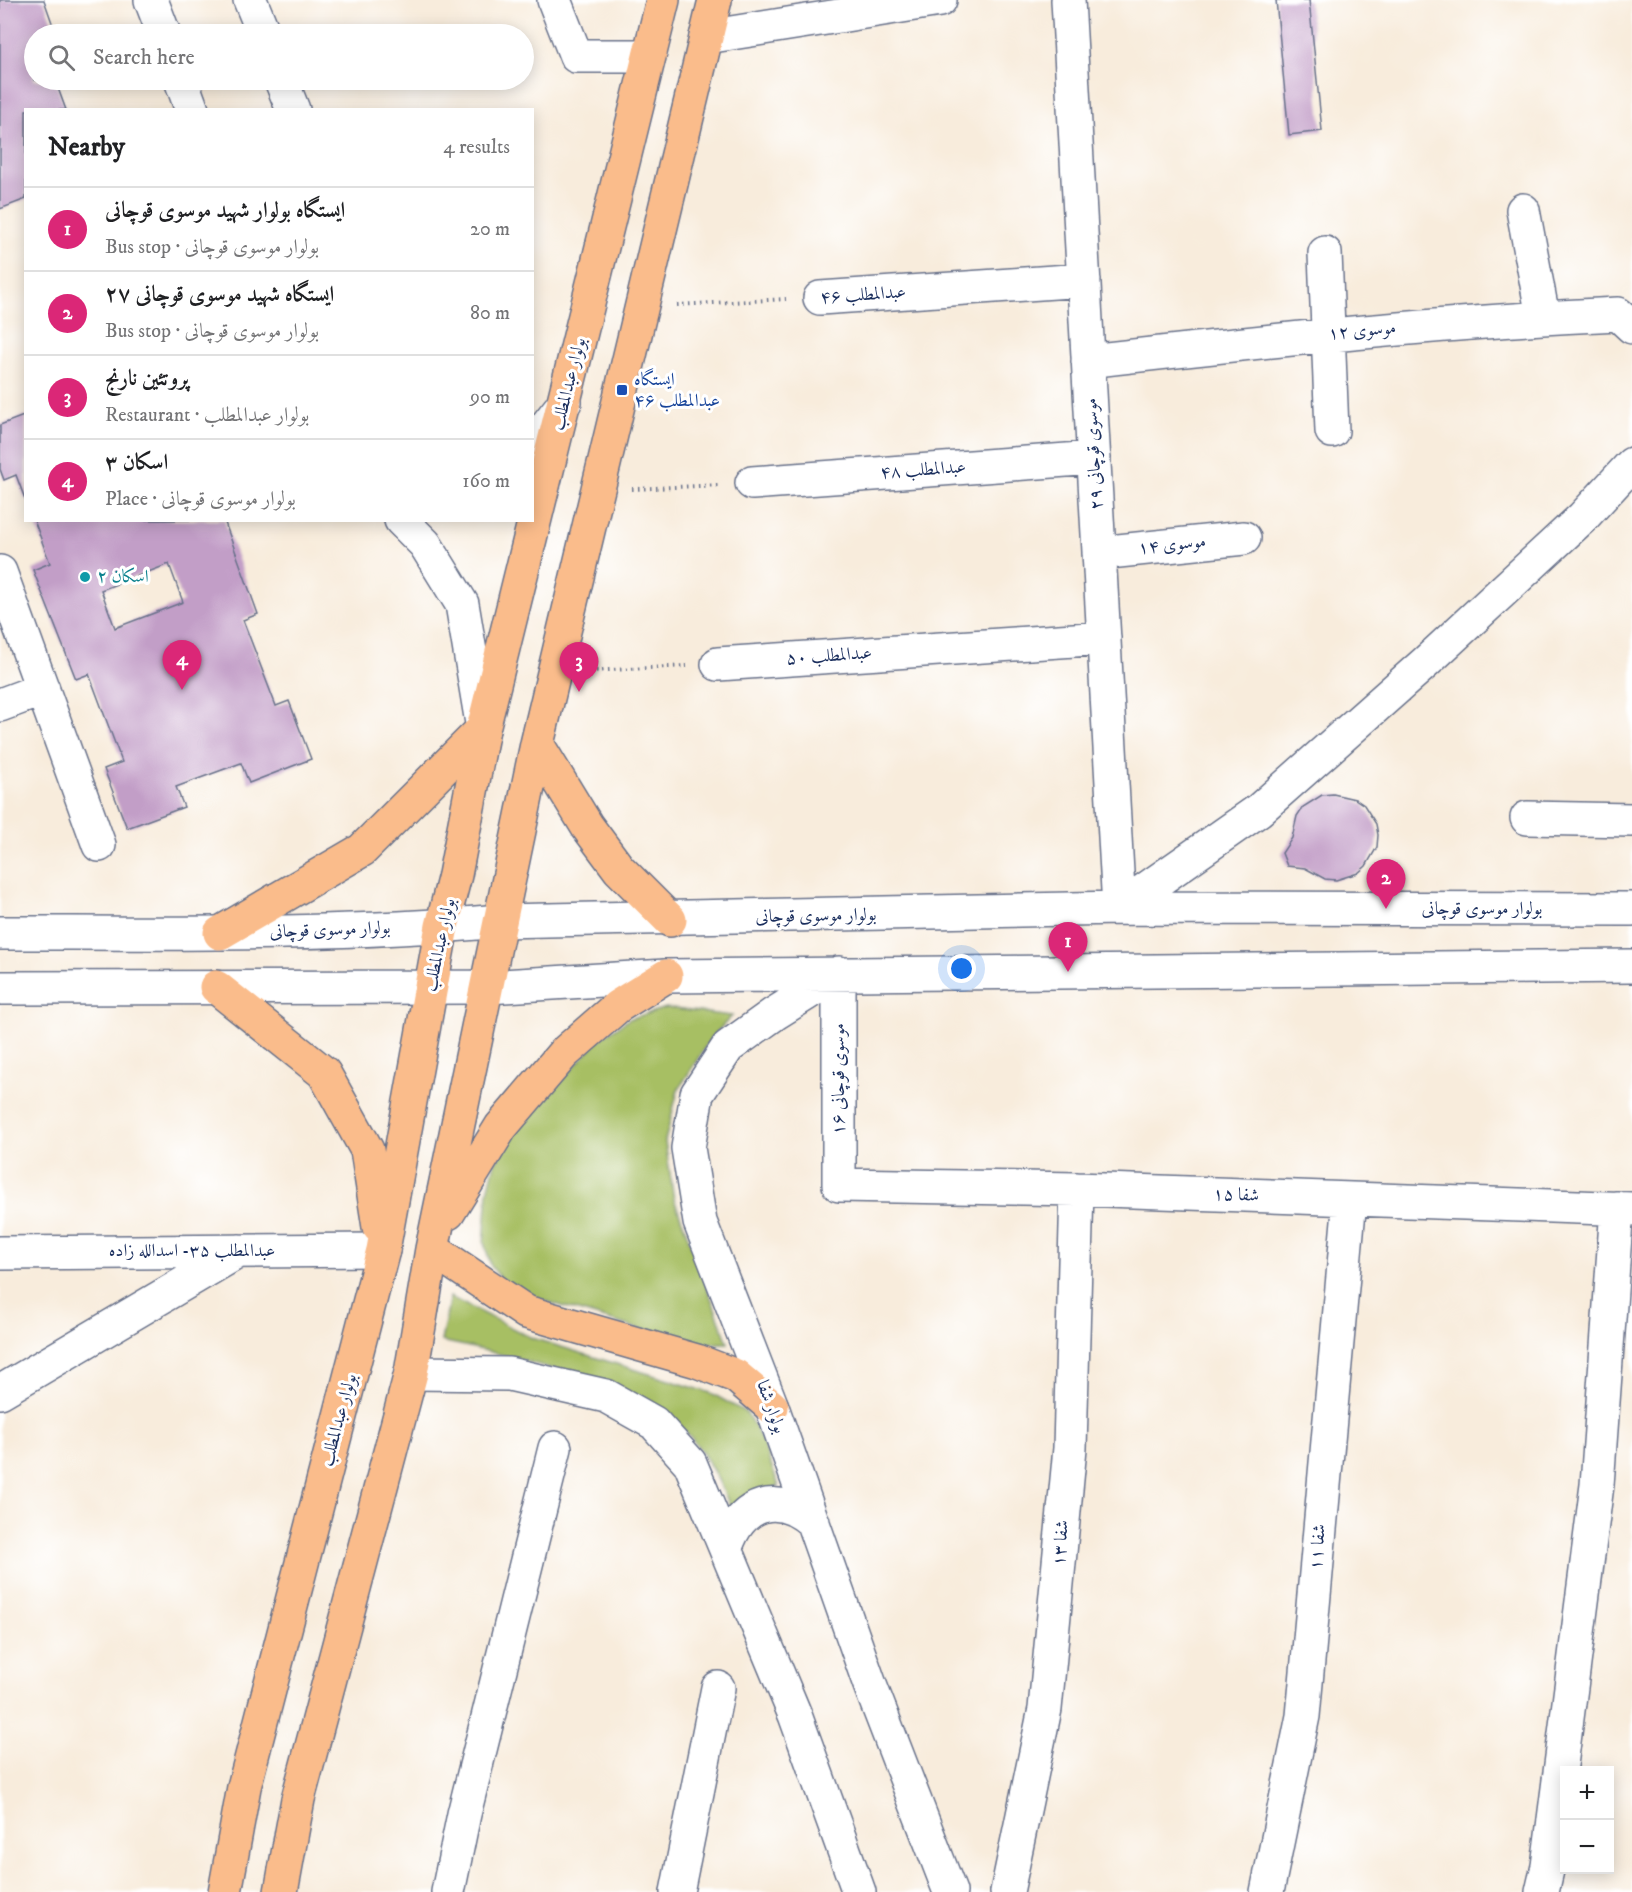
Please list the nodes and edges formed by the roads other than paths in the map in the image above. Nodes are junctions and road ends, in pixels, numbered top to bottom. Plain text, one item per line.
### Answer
1 (151, 0) edge
2 (250, 0) edge
3 (554, 0) edge
4 (570, 0) edge
5 (663, 0) edge
6 (715, 0) edge
7 (940, 0) edge
8 (1068, 0) edge
9 (160, 24) edge
10 (260, 24) edge
11 (706, 37) junction
12 (576, 56) junction
13 (648, 56) junction
14 (184, 90) edge
15 (285, 90) edge
16 (191, 108) edge
17 (292, 108) edge
18 (1523, 210) dead end
19 (1325, 253) dead end
20 (1084, 280) junction
21 (820, 298) road end
22 (1543, 317) junction
23 (1632, 327) edge
24 (1326, 334) junction
25 (1089, 361) junction
26 (566, 402) junction
27 (1332, 431) dead end
28 (534, 442) edge
29 (1094, 458) junction
30 (1632, 464) edge
31 (752, 483) road end
32 (403, 522) edge
33 (1244, 538) dead end
34 (1099, 553) junction
35 (0, 572) edge
36 (1104, 638) junction
37 (718, 664) road end
38 (43, 689) junction
39 (0, 705) edge
40 (483, 729) junction
41 (537, 744) junction
42 (1527, 818) dead end
43 (1632, 820) edge
44 (99, 845) dead end
45 (1119, 909) junction
46 (1632, 909) edge
47 (669, 920) junction
48 (500, 921) junction
49 (442, 926) junction
50 (0, 933) edge
51 (220, 933) junction
52 (1632, 966) edge
53 (839, 973) junction
54 (666, 976) junction
55 (216, 987) junction
56 (487, 987) junction
57 (0, 988) edge
58 (431, 988) junction
59 (839, 1185) joint
60 (1077, 1189) junction
61 (1350, 1199) junction
62 (1625, 1209) edge
63 (434, 1241) junction
64 (383, 1250) junction
65 (239, 1251) junction
66 (0, 1253) edge
67 (411, 1373) junction
68 (0, 1392) edge
69 (772, 1407) junction
70 (555, 1448) dead end
71 (813, 1522) junction
72 (726, 1546) junction
73 (718, 1689) dead end
74 (225, 1892) edge
75 (281, 1892) edge
76 (448, 1892) edge
77 (677, 1892) edge
78 (860, 1892) edge
79 (950, 1892) edge
80 (1007, 1892) edge
81 (1268, 1892) edge
82 (1542, 1892) edge

1 - 9 street
2 - 10 street
3 - 12 street
4 - 12 street
5 - 13 main road, بولوار عبدالمطلب
6 - 11 main road
7 - 11 street
8 - 20 street, موسوی قوچانی ۲۹
11 - 41 main road
12 - 13 street
13 - 26 main road, بولوار عبدالمطلب
14 - 16 street
15 - 17 street
18 - 22 street
19 - 24 street
20 - 21 street, عبدالمطلب ۴۶
20 - 25 street, موسوی قوچانی ۲۹
22 - 23 street, موسوی ۱۲
22 - 24 street, موسوی ۱۲
24 - 25 street, موسوی ۱۲
24 - 27 street
25 - 29 street, موسوی قوچانی ۲۹
26 - 28 street
26 - 40 main road, بولوار عبدالمطلب
29 - 31 street, عبدالمطلب ۴۸
29 - 34 street, موسوی قوچانی ۲۹
30 - 45 street
32 - 40 street
33 - 34 street, موسوی ۱۴
34 - 36 street, موسوی قوچانی ۲۹
35 - 38 street
36 - 37 street, عبدالمطلب ۵۰
36 - 45 street, موسوی قوچانی ۲۹
38 - 39 street
38 - 44 street
40 - 49 main road, بولوار عبدالمطلب
40 - 51 main road
41 - 47 main road
41 - 48 main road
42 - 43 street
45 - 46 street, بولوار موسوی قوچانی
45 - 47 street, بولوار موسوی قوچانی
47 - 48 street, بولوار موسوی قوچانی
48 - 49 street, بولوار موسوی قوچانی
48 - 56 main road
49 - 51 street, بولوار موسوی قوچانی
49 - 58 main road, بولوار عبدالمطلب
50 - 51 street, بولوار موسوی قوچانی
52 - 53 street
53 - 54 street
53 - 59 street, موسوی قوچانی ۱۶
53 - 69 street, بولوار شفا
54 - 56 street
54 - 63 main road
55 - 57 street
55 - 58 street
55 - 64 main road
56 - 58 street
56 - 63 main road
58 - 64 main road, بولوار عبدالمطلب
59 - 60 street, شفا ۱۵
60 - 61 street, شفا ۱۵
60 - 80 street, شفا ۱۳
61 - 62 street, شفا ۱۵
61 - 81 street, شفا ۱۱
62 - 82 street
63 - 67 main road
63 - 69 main road
64 - 65 street, عبدالمطلب ۳۵- اسدالله زاده
64 - 74 main road, بولوار عبدالمطلب
65 - 66 street, عبدالمطلب ۳۵- اسدالله زاده
65 - 68 street
67 - 72 street
67 - 75 main road
69 - 71 street, بولوار شفا
70 - 76 street
71 - 72 street
71 - 79 street, بولوار شفا
72 - 78 street
73 - 77 street

